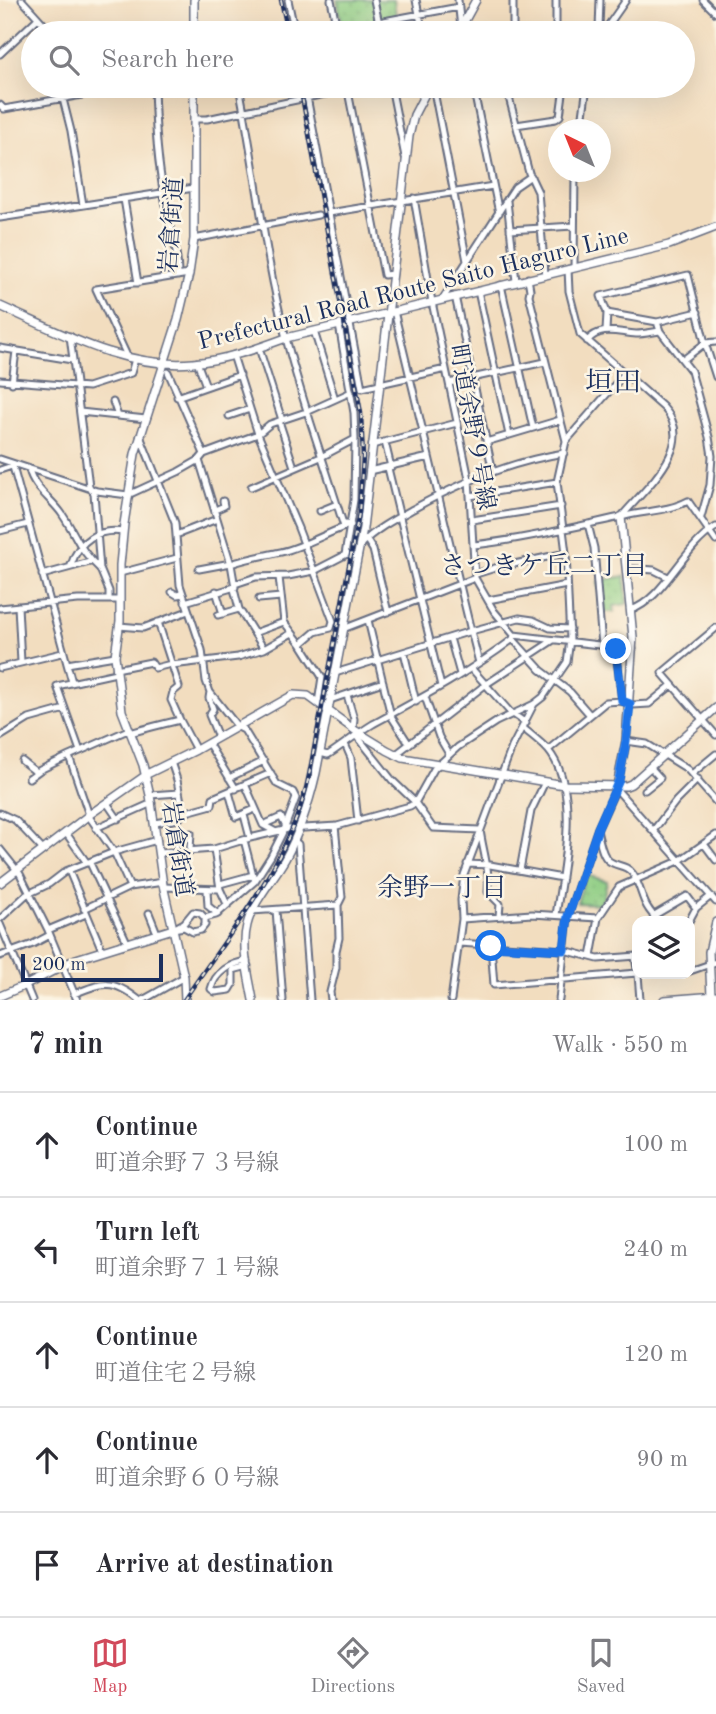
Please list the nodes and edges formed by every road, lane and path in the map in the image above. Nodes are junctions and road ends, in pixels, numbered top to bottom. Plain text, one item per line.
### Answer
1 (22, 0) edge
2 (194, 0) edge
3 (288, 0) edge
4 (331, 0) edge
5 (374, 0) edge
6 (416, 0) edge
7 (476, 0) edge
8 (513, 0) edge
9 (556, 0) edge
10 (600, 0) edge
11 (626, 0) edge
12 (704, 0) edge
13 (716, 1) edge
14 (458, 3) edge
15 (709, 6) junction
16 (716, 13) edge
17 (419, 15) junction
18 (38, 18) junction
19 (35, 21) edge
20 (41, 21) edge
21 (194, 21) edge
22 (292, 21) edge
23 (335, 21) edge
24 (379, 21) edge
25 (389, 21) edge
26 (420, 21) edge
27 (460, 21) edge
28 (466, 21) edge
29 (513, 21) edge
30 (556, 21) edge
31 (602, 21) edge
32 (610, 21) edge
33 (21, 34) edge
34 (0, 54) edge
35 (66, 98) edge
36 (154, 98) edge
37 (194, 98) edge
38 (242, 98) edge
39 (302, 98) edge
40 (307, 98) edge
41 (350, 98) edge
42 (393, 98) edge
43 (424, 98) edge
44 (434, 98) edge
45 (475, 98) edge
46 (509, 98) edge
47 (562, 98) edge
48 (585, 98) edge
49 (63, 99) junction
50 (0, 105) edge
51 (244, 110) junction
52 (195, 119) junction
53 (582, 119) edge
54 (516, 125) junction
55 (406, 160) junction
56 (531, 176) junction
57 (575, 182) edge
58 (493, 186) junction
59 (194, 188) junction
60 (454, 192) junction
61 (163, 193) junction
62 (414, 198) junction
63 (124, 199) junction
64 (402, 200) junction
65 (507, 200) junction
66 (83, 205) junction
67 (371, 206) junction
68 (499, 212) junction
69 (329, 213) junction
70 (318, 215) dead end
71 (0, 218) edge
72 (262, 225) junction
73 (573, 226) junction
74 (541, 228) junction
75 (510, 230) junction
76 (715, 230) edge
77 (194, 239) junction
78 (467, 261) junction
79 (571, 268) junction
80 (189, 274) junction
81 (393, 274) junction
82 (545, 274) junction
83 (178, 276) junction
84 (528, 278) junction
85 (516, 281) junction
86 (138, 283) junction
87 (501, 285) junction
88 (478, 291) junction
89 (455, 296) junction
90 (442, 300) junction
91 (432, 302) junction
92 (0, 306) edge
93 (392, 312) junction
94 (698, 312) junction
95 (607, 313) junction
96 (350, 322) junction
97 (657, 322) junction
98 (339, 325) junction
99 (314, 331) junction
100 (606, 331) junction
101 (660, 331) junction
102 (70, 336) junction
103 (286, 338) junction
104 (12, 340) dead end
105 (587, 341) junction
106 (716, 342) edge
107 (705, 343) junction
108 (0, 348) edge
109 (259, 348) junction
110 (15, 351) junction
111 (233, 355) junction
112 (132, 359) junction
113 (72, 360) junction
114 (683, 360) junction
115 (197, 362) junction
116 (545, 362) junction
117 (164, 364) junction
118 (520, 367) junction
119 (446, 369) junction
120 (168, 372) dead end
121 (496, 373) junction
122 (625, 373) junction
123 (240, 375) junction
124 (410, 377) junction
125 (716, 377) edge
126 (473, 378) junction
127 (0, 380) edge
128 (12, 383) junction
129 (449, 383) junction
130 (380, 385) junction
131 (206, 386) junction
132 (77, 387) junction
133 (351, 392) junction
134 (177, 397) junction
135 (335, 399) junction
136 (113, 402) dead end
137 (250, 408) junction
138 (309, 411) junction
139 (80, 412) junction
140 (229, 415) dead end
141 (118, 416) junction
142 (146, 419) junction
143 (281, 420) junction
144 (560, 420) junction
145 (457, 423) junction
146 (533, 428) junction
147 (422, 432) junction
148 (258, 434) junction
149 (509, 435) junction
150 (140, 436) junction
151 (355, 439) junction
152 (566, 441) junction
153 (385, 442) junction
154 (486, 442) junction
155 (372, 445) junction
156 (564, 453) junction
157 (714, 453) edge
158 (204, 454) junction
159 (323, 456) junction
160 (429, 457) junction
161 (0, 459) edge
162 (199, 460) junction
163 (12, 465) junction
164 (295, 467) junction
165 (390, 467) junction
166 (29, 469) junction
167 (0, 470) edge
168 (369, 471) junction
169 (493, 472) junction
170 (276, 476) junction
171 (469, 479) junction
172 (158, 480) junction
173 (557, 482) junction
174 (713, 485) edge
175 (251, 487) dead end
176 (92, 489) junction
177 (128, 495) junction
178 (438, 495) junction
179 (470, 496) junction
180 (223, 500) dead end
181 (337, 504) junction
182 (561, 506) junction
183 (215, 510) junction
184 (320, 511) dead end
185 (400, 516) junction
186 (621, 517) junction
187 (701, 517) junction
188 (218, 519) junction
189 (472, 520) junction
190 (28, 524) junction
191 (587, 524) junction
192 (347, 526) junction
193 (716, 527) edge
194 (564, 530) junction
195 (0, 531) edge
196 (709, 531) junction
197 (124, 532) junction
198 (96, 533) junction
199 (176, 535) junction
200 (716, 541) edge
201 (363, 542) junction
202 (305, 545) junction
203 (474, 545) junction
204 (80, 547) junction
205 (160, 552) dead end
206 (566, 553) junction
207 (345, 555) junction
208 (358, 556) junction
209 (177, 558) junction
210 (163, 560) junction
211 (90, 562) junction
212 (231, 564) junction
213 (71, 565) junction
214 (627, 568) junction
215 (100, 569) junction
216 (199, 569) dead end
217 (314, 570) junction
218 (120, 573) junction
219 (42, 575) junction
220 (475, 576) junction
221 (279, 577) junction
222 (668, 577) junction
223 (460, 584) junction
224 (568, 585) junction
225 (235, 586) junction
226 (216, 591) junction
227 (172, 592) dead end
228 (183, 594) junction
229 (281, 597) junction
230 (259, 599) dead end
231 (109, 600) junction
232 (120, 600) junction
233 (420, 600) junction
234 (488, 600) junction
235 (185, 602) junction
236 (50, 603) junction
237 (18, 606) junction
238 (0, 608) edge
239 (239, 609) junction
240 (631, 610) junction
241 (188, 611) junction
242 (388, 612) junction
243 (368, 620) junction
244 (501, 621) junction
245 (158, 622) junction
246 (284, 622) junction
247 (119, 626) junction
248 (343, 629) junction
249 (570, 629) junction
250 (471, 631) junction
251 (715, 631) edge
252 (254, 632) junction
253 (292, 633) junction
254 (514, 637) junction
255 (450, 638) junction
256 (552, 640) junction
257 (570, 640) junction
258 (430, 643) junction
259 (301, 644) junction
260 (602, 646) junction
261 (264, 649) junction
262 (616, 649) junction
263 (633, 649) junction
264 (404, 652) junction
265 (62, 653) junction
266 (116, 656) junction
267 (529, 656) junction
268 (377, 660) junction
269 (202, 661) junction
270 (21, 662) junction
271 (479, 663) junction
272 (67, 664) junction
273 (172, 664) junction
274 (0, 668) edge
275 (471, 668) junction
276 (116, 671) junction
277 (335, 673) junction
278 (460, 674) junction
279 (556, 680) junction
280 (72, 682) junction
281 (383, 682) junction
282 (485, 685) junction
283 (671, 685) junction
284 (441, 686) junction
285 (210, 692) junction
286 (347, 695) junction
287 (425, 697) junction
288 (330, 700) junction
289 (416, 702) junction
290 (626, 702) junction
291 (317, 703) junction
292 (534, 704) junction
293 (716, 708) edge
294 (65, 709) junction
295 (328, 710) junction
296 (513, 713) junction
297 (590, 715) junction
298 (391, 716) junction
299 (180, 720) junction
300 (701, 720) junction
301 (434, 724) junction
302 (525, 725) junction
303 (238, 726) junction
304 (129, 732) junction
305 (74, 733) junction
306 (357, 733) junction
307 (66, 735) dead end
308 (716, 735) edge
309 (0, 737) edge
310 (218, 737) junction
311 (626, 741) junction
312 (208, 743) junction
313 (345, 744) junction
314 (410, 744) junction
315 (196, 750) junction
316 (548, 750) junction
317 (80, 751) junction
318 (324, 754) junction
319 (449, 754) junction
320 (664, 754) junction
321 (716, 754) edge
322 (395, 755) junction
323 (69, 756) junction
324 (22, 761) dead end
325 (264, 761) junction
326 (171, 762) junction
327 (439, 764) junction
328 (650, 766) junction
329 (36, 772) junction
330 (271, 774) junction
331 (146, 775) junction
332 (502, 775) junction
333 (696, 776) junction
334 (29, 778) dead end
335 (229, 778) junction
336 (545, 782) junction
337 (245, 784) junction
338 (564, 785) junction
339 (617, 786) junction
340 (236, 789) junction
341 (645, 790) dead end
342 (229, 792) junction
343 (179, 793) junction
344 (151, 799) junction
345 (715, 799) edge
346 (107, 803) junction
347 (415, 803) junction
348 (212, 805) junction
349 (255, 809) junction
350 (183, 813) junction
351 (215, 813) dead end
352 (0, 814) edge
353 (89, 815) junction
354 (244, 815) junction
355 (118, 818) junction
356 (358, 821) junction
357 (155, 823) junction
358 (263, 825) junction
359 (336, 826) junction
360 (96, 828) junction
361 (285, 829) junction
362 (299, 829) junction
363 (481, 830) junction
364 (597, 831) junction
365 (653, 831) junction
366 (276, 832) junction
367 (66, 833) junction
368 (176, 833) dead end
369 (191, 833) dead end
370 (716, 835) edge
371 (247, 839) junction
372 (157, 840) junction
373 (294, 841) junction
374 (704, 844) junction
375 (0, 849) edge
376 (190, 849) junction
377 (214, 849) junction
378 (43, 850) junction
379 (176, 851) junction
380 (114, 852) junction
381 (159, 853) junction
382 (716, 860) edge
383 (679, 861) junction
384 (88, 863) junction
385 (467, 864) junction
386 (487, 865) junction
387 (17, 870) junction
388 (520, 870) junction
389 (69, 871) junction
390 (254, 878) junction
391 (562, 878) junction
392 (635, 880) junction
393 (0, 883) edge
394 (49, 884) junction
395 (164, 885) junction
396 (130, 887) junction
397 (220, 887) junction
398 (206, 890) junction
399 (53, 891) dead end
400 (30, 894) junction
401 (711, 896) junction
402 (106, 898) junction
403 (716, 902) edge
404 (227, 904) junction
405 (338, 905) junction
406 (303, 908) junction
407 (696, 908) junction
408 (276, 910) junction
409 (85, 911) junction
410 (252, 911) junction
411 (149, 912) dead end
412 (218, 914) junction
413 (556, 915) junction
414 (499, 916) junction
415 (568, 916) junction
416 (653, 916) joint
417 (692, 916) edge
418 (205, 918) junction
419 (598, 918) junction
420 (462, 919) junction
421 (0, 921) edge
422 (716, 922) edge
423 (173, 929) junction
424 (49, 932) junction
425 (157, 933) junction
426 (127, 942) junction
427 (459, 943) junction
428 (491, 946) junction
429 (102, 950) junction
430 (564, 950) junction
431 (12, 951) junction
432 (0, 956) edge
433 (591, 957) junction
434 (632, 957) edge
435 (248, 964) junction
436 (713, 964) edge
437 (63, 965) junction
438 (695, 969) edge
439 (632, 973) edge
440 (184, 977) junction
441 (218, 977) junction
442 (561, 979) junction
443 (638, 979) edge
444 (233, 981) junction
445 (26, 985) junction
446 (0, 996) edge
447 (713, 996) edge
448 (76, 997) edge
449 (32, 1000) edge
450 (66, 1000) edge
451 (141, 1000) edge
452 (185, 1000) edge
453 (253, 1000) edge
454 (283, 1000) edge
455 (310, 1000) edge
456 (331, 1000) edge
457 (451, 1000) edge
458 (559, 1000) edge
459 (640, 1000) edge
460 (664, 1000) edge

1 - 18 street
2 - 21 street
3 - 22 street
4 - 23 street
5 - 24 street
6 - 17 street
7 - 28 street
8 - 29 street
9 - 30 street
10 - 31 street
11 - 32 street
12 - 15 street
13 - 15 street
14 - 17 street
14 - 27 street
15 - 16 street
17 - 25 street
17 - 26 street
18 - 19 street
18 - 20 street
33 - 34 street
35 - 49 street
36 - 61 street
37 - 52 street, 岩倉街道
38 - 51 street
39 - 51 street
40 - 69 street
41 - 67 street
42 - 55 street
43 - 55 street
44 - 60 street
45 - 58 street
46 - 54 street
47 - 54 street
48 - 53 street
49 - 50 street
49 - 66 street
51 - 52 street
51 - 72 street
52 - 59 street, 岩倉街道
54 - 56 street
55 - 64 street
56 - 65 street
56 - 74 street
57 - 73 street
58 - 60 street
58 - 68 street
59 - 61 street
59 - 77 street, 岩倉街道
60 - 62 street
60 - 78 street
61 - 63 street
61 - 83 street
62 - 64 street
62 - 91 street, 町道余野９号線
63 - 66 street
63 - 86 street
64 - 67 street
64 - 81 street
65 - 68 street
65 - 75 street
66 - 71 street
67 - 69 street
67 - 81 street
68 - 78 street
69 - 96 street
70 - 72 street
72 - 77 street
72 - 103 street
73 - 74 street
73 - 79 street
74 - 75 street
74 - 82 street
75 - 85 street
76 - 79 street, Prefectural Road Route Saito Haguro Line
77 - 80 street, 岩倉街道
78 - 90 street
79 - 82 street, Prefectural Road Route Saito Haguro Line
79 - 105 street
80 - 83 street
80 - 117 street, 岩倉街道
81 - 93 street
82 - 84 street, Prefectural Road Route Saito Haguro Line
83 - 86 street
84 - 85 street, Prefectural Road Route Saito Haguro Line
84 - 116 street
85 - 87 street, Prefectural Road Route Saito Haguro Line
86 - 112 street
87 - 88 street, Prefectural Road Route Saito Haguro Line
87 - 118 street
88 - 89 street, Prefectural Road Route Saito Haguro Line
88 - 121 street
89 - 90 street, Prefectural Road Route Saito Haguro Line
89 - 126 street
90 - 91 street, Prefectural Road Route Saito Haguro Line
91 - 93 street, Prefectural Road Route Saito Haguro Line
91 - 119 street, 町道余野９号線
92 - 102 street, Prefectural Road Route Saito Haguro Line
93 - 96 street, Prefectural Road Route Saito Haguro Line
93 - 124 street
93 - 130 street
94 - 95 street
94 - 97 street
94 - 107 street
95 - 97 street
95 - 100 street
96 - 98 street, Prefectural Road Route Saito Haguro Line
96 - 130 street
97 - 101 street
98 - 99 street, Prefectural Road Route Saito Haguro Line
98 - 133 street
99 - 103 street, Prefectural Road Route Saito Haguro Line
99 - 135 street
100 - 101 street
100 - 105 street
101 - 114 street
102 - 112 street, Prefectural Road Route Saito Haguro Line
102 - 113 street
103 - 109 street, Prefectural Road Route Saito Haguro Line
103 - 138 street
104 - 110 street
105 - 122 street
106 - 107 street
107 - 114 street
107 - 125 street
108 - 110 street
109 - 111 street, Prefectural Road Route Saito Haguro Line
109 - 143 street
110 - 113 street
110 - 128 street
111 - 115 street, Prefectural Road Route Saito Haguro Line
111 - 123 street
112 - 117 street, Prefectural Road Route Saito Haguro Line
112 - 132 street
113 - 132 street
114 - 157 street
115 - 117 street, Prefectural Road Route Saito Haguro Line
115 - 131 street
116 - 118 street
116 - 144 street
117 - 142 street, 岩倉街道
118 - 121 street
118 - 146 street
119 - 124 street
119 - 129 street, 町道余野９号線
120 - 134 street
121 - 126 street
121 - 149 street
122 - 152 street
122 - 186 street
123 - 131 street
123 - 137 street
124 - 130 street
124 - 147 street
126 - 129 street
126 - 154 street
127 - 128 street
128 - 132 street
129 - 145 street, 町道余野９号線
130 - 155 street
131 - 134 street
132 - 139 street
133 - 135 street
133 - 151 street
134 - 158 street
135 - 138 street
136 - 141 street
137 - 140 street
137 - 148 street
138 - 143 street
138 - 159 street
139 - 141 street
139 - 176 street
141 - 142 street
142 - 150 street, 岩倉街道
143 - 148 street
143 - 164 street
144 - 146 street
144 - 152 street
145 - 147 street
145 - 171 street, 町道余野９号線
146 - 149 street
147 - 153 street
147 - 160 street
148 - 158 street
148 - 170 street
149 - 154 street
150 - 172 street
150 - 177 street, 岩倉街道
151 - 159 street
151 - 192 street
152 - 156 street
153 - 155 street
153 - 165 street
154 - 169 street
155 - 168 street
156 - 169 street
156 - 173 street
157 - 174 street
158 - 162 street
159 - 164 street
159 - 181 street
160 - 165 street
160 - 178 street
161 - 163 street
162 - 172 street
162 - 183 street
163 - 166 street
163 - 167 street
163 - 190 street
164 - 170 street
165 - 168 street
165 - 185 street
166 - 176 street
166 - 204 street
168 - 201 street
169 - 171 street
170 - 175 street
170 - 202 street
171 - 178 street
171 - 179 street, 町道余野９号線
172 - 177 street
172 - 199 street
173 - 179 street
173 - 182 street
174 - 187 street
176 - 177 street
176 - 198 street
177 - 197 street, 岩倉街道
178 - 185 street
178 - 223 street
179 - 189 street, 町道余野９号線
180 - 183 street
181 - 184 street
181 - 192 street
182 - 189 street
182 - 194 street
183 - 188 street
185 - 201 street
185 - 233 street
186 - 187 street
186 - 191 street
186 - 214 street
187 - 196 street
188 - 199 street
188 - 212 street
189 - 203 street, 町道余野９号線
190 - 195 street
190 - 219 street
191 - 194 street
191 - 260 street
192 - 202 street
192 - 207 street
193 - 196 street
194 - 203 street
194 - 206 street
196 - 200 street
196 - 222 street
197 - 198 street
197 - 218 street, 岩倉街道
198 - 204 street
198 - 215 street
199 - 209 street
201 - 208 street
201 - 242 street
202 - 212 street
202 - 217 street
203 - 220 street, 町道余野９号線
204 - 211 street
204 - 213 street
205 - 210 street
206 - 220 street
206 - 224 street
207 - 208 street
207 - 217 street
208 - 248 street
209 - 210 street
209 - 228 street
210 - 218 street
211 - 213 street
211 - 215 street
212 - 216 street
212 - 225 street
213 - 219 street
214 - 222 street
214 - 240 street
215 - 231 street
217 - 221 street
217 - 259 street
218 - 232 street, 岩倉街道
219 - 236 street
220 - 223 street
220 - 234 street, 町道余野９号線
221 - 225 street
221 - 229 street
222 - 240 street
223 - 233 street
223 - 250 street
224 - 234 street
224 - 249 street
225 - 226 street
225 - 239 street
226 - 235 street
226 - 239 street
227 - 228 street
228 - 235 street
229 - 230 street
229 - 246 street
231 - 232 street
231 - 236 street
232 - 247 street, 岩倉街道
233 - 242 street
233 - 258 street
234 - 244 street, 町道余野９号線
235 - 241 street
236 - 237 street
236 - 265 street
237 - 238 street
237 - 270 street
239 - 252 street
240 - 263 street
241 - 245 street
241 - 269 street
242 - 243 street
243 - 248 street
243 - 268 street
244 - 249 street
244 - 250 street
244 - 254 street, 町道余野９号線
245 - 247 street
245 - 273 street
246 - 252 street
246 - 253 street
247 - 266 street, 岩倉街道
248 - 277 street
249 - 257 street
250 - 255 street
250 - 271 street
251 - 283 street
252 - 261 street
253 - 259 street
253 - 261 street
254 - 256 street
254 - 267 street, 町道余野９号線
254 - 271 street
255 - 258 street
255 - 278 street
256 - 257 street
256 - 267 street
257 - 260 street
257 - 279 street
258 - 264 street
258 - 284 street
259 - 291 street
260 - 262 street
261 - 269 street
262 - 263 street
262 - 290 street
263 - 290 street
264 - 268 street
264 - 289 street
265 - 270 street
265 - 272 street
266 - 272 street
266 - 276 street, 岩倉街道
267 - 279 street, 町道余野９号線
267 - 282 street
268 - 277 street
268 - 281 street
269 - 273 street
269 - 285 street
270 - 274 street
271 - 275 street
272 - 280 street
273 - 276 street
273 - 299 street
275 - 278 street
275 - 282 street
276 - 280 street
276 - 304 street, 岩倉街道
277 - 288 street
278 - 284 street
279 - 292 street
279 - 297 street, 町道余野９号線
280 - 294 street
281 - 286 street
281 - 298 street
282 - 296 street
282 - 301 street
283 - 290 street
283 - 300 street
284 - 287 street
285 - 303 street
285 - 310 street
286 - 288 street
286 - 306 street
287 - 289 street
287 - 301 street
288 - 295 street
289 - 298 street
290 - 297 street
290 - 311 street
291 - 295 street
291 - 303 street
292 - 296 street
292 - 302 street
293 - 300 street
294 - 305 street
294 - 309 street
295 - 306 street
295 - 318 street
296 - 302 street
296 - 319 street
297 - 316 street
298 - 306 street
298 - 314 street
299 - 304 street
299 - 315 street
300 - 308 street
300 - 320 street
301 - 314 street
301 - 319 street
302 - 316 street
302 - 332 street
303 - 310 street
303 - 325 street
304 - 317 street
304 - 331 street, 岩倉街道
305 - 307 street
305 - 317 street
306 - 313 street
306 - 322 street
306 - 347 street
310 - 312 street
311 - 320 street
311 - 339 street
312 - 315 street
312 - 335 street
313 - 318 street
313 - 356 street
314 - 322 street
315 - 326 street
316 - 338 street
317 - 323 street
318 - 362 street
319 - 327 street
320 - 328 street
320 - 333 street
321 - 333 street
322 - 327 street
323 - 329 street
323 - 353 street
324 - 329 street
325 - 330 street
325 - 335 street
326 - 331 street
326 - 343 street
327 - 332 street
327 - 347 street
328 - 339 street
328 - 341 street
329 - 334 street
330 - 337 street
330 - 361 street
331 - 344 street, 岩倉街道
331 - 346 street
332 - 336 street
332 - 363 street
333 - 345 street
333 - 365 street
335 - 340 street
336 - 338 street
336 - 388 street
337 - 340 street
337 - 349 street
338 - 339 street
338 - 391 street
339 - 364 street
339 - 365 street
340 - 342 street
342 - 348 street
342 - 354 street
343 - 344 street
343 - 350 street
344 - 355 street
344 - 357 street, 岩倉街道
346 - 353 street
346 - 355 street
347 - 356 street
347 - 363 street
348 - 350 street
348 - 351 street
349 - 354 street
349 - 358 street
350 - 357 street
352 - 378 street
353 - 360 street
353 - 367 street
354 - 371 street
355 - 360 street
356 - 359 street
357 - 372 street, 岩倉街道
358 - 361 street
358 - 366 street
359 - 362 street
359 - 405 street
360 - 380 street
361 - 362 street
361 - 366 street
361 - 390 street
362 - 373 street
363 - 385 street
363 - 386 street
364 - 392 street
364 - 415 street
365 - 383 street
366 - 371 street
367 - 378 street
367 - 384 street
368 - 379 street
369 - 376 street
370 - 374 street
371 - 377 street
371 - 390 street
372 - 380 street
372 - 381 street, 岩倉街道
373 - 406 street
373 - 410 street
374 - 382 street
374 - 383 street
375 - 387 street
376 - 377 street
376 - 379 street
377 - 397 street
378 - 387 street
379 - 381 street
380 - 384 street
380 - 396 street
381 - 395 street, 岩倉街道
383 - 392 street
383 - 401 street
384 - 389 street
384 - 402 street
385 - 386 street
385 - 420 street
386 - 388 street
386 - 414 street
387 - 393 street
387 - 400 street
388 - 391 street
389 - 394 street
389 - 409 street
390 - 397 street
390 - 404 street
391 - 413 street
392 - 416 street
392 - 419 street
394 - 399 street
394 - 400 street
395 - 396 street
395 - 398 street
395 - 423 street, 岩倉街道
396 - 402 street
397 - 398 street
397 - 404 street
398 - 412 street
400 - 421 street
400 - 424 street
401 - 403 street
401 - 407 street
402 - 409 street
402 - 426 street
404 - 412 street
405 - 406 street
405 - 456 street
406 - 408 street
406 - 455 street
407 - 416 street
407 - 417 street
408 - 410 street
408 - 454 street
409 - 424 street
409 - 429 street
410 - 435 street
411 - 425 street
412 - 418 street
413 - 414 street
413 - 415 street
414 - 420 street
415 - 419 street
415 - 430 street
418 - 423 street
418 - 423 street
419 - 433 street
420 - 427 street
421 - 431 street
422 - 436 street
423 - 425 street
423 - 440 street, 岩倉街道
424 - 431 street
424 - 437 street
425 - 426 street
426 - 429 street
427 - 428 street
427 - 457 street
428 - 430 street
428 - 442 street
429 - 437 street
430 - 433 street
430 - 442 street
431 - 432 street
431 - 445 street
433 - 434 street
435 - 441 street
435 - 444 street
435 - 453 street
436 - 438 street
436 - 447 street
437 - 445 street
437 - 448 street
439 - 442 street
440 - 451 street
440 - 452 street
441 - 444 street
441 - 444 street
442 - 458 street
443 - 459 street
445 - 446 street
445 - 449 street
447 - 460 street
448 - 450 street
448 - 451 street

